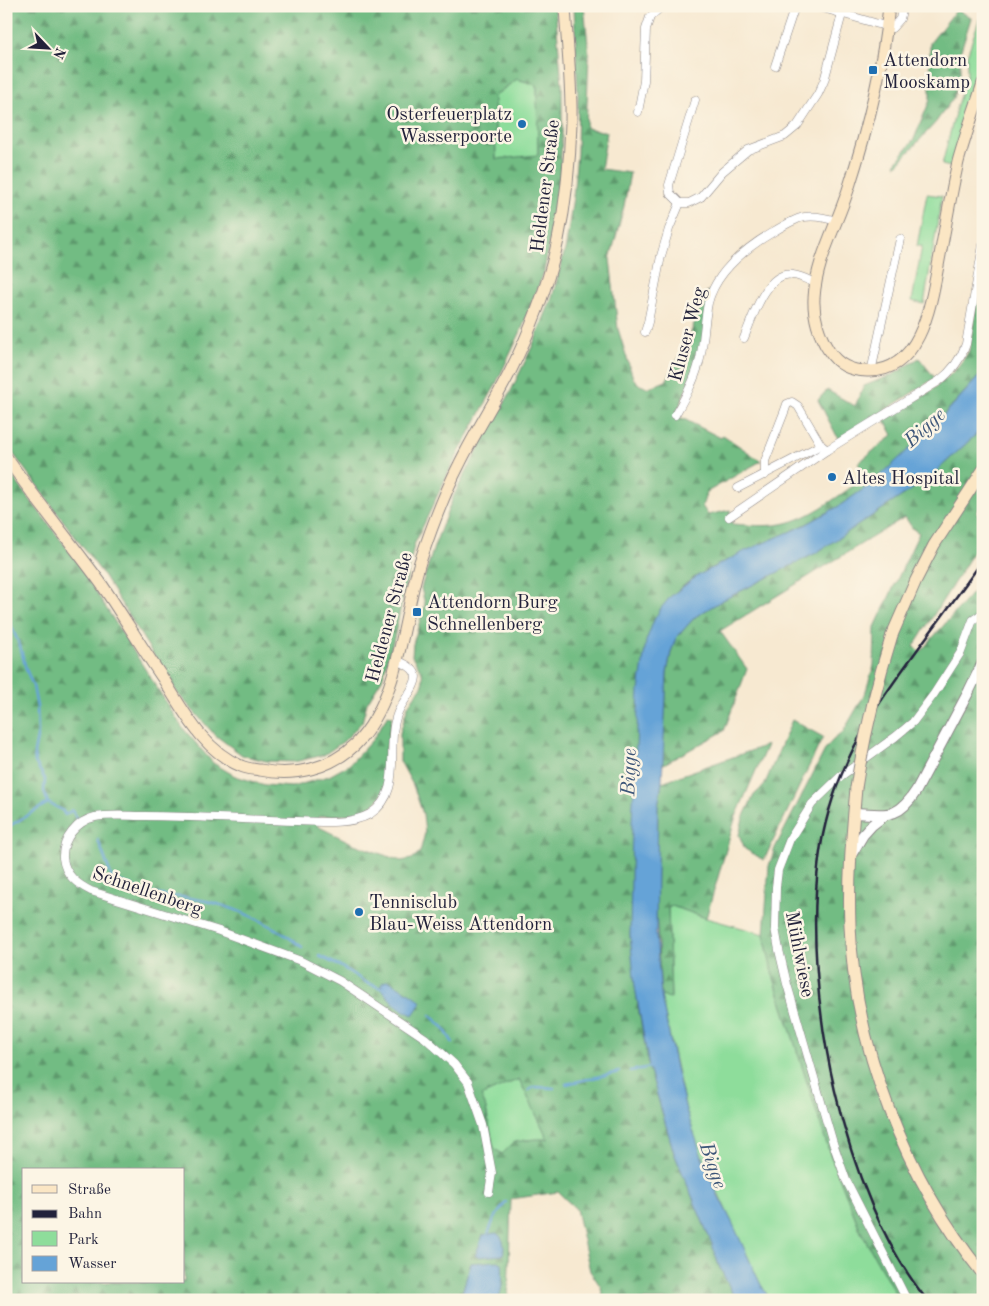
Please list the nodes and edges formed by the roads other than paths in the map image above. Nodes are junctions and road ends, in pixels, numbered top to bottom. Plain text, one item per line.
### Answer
1 (565, 6) edge
2 (662, 6) edge
3 (795, 6) edge
4 (816, 6) edge
5 (889, 6) edge
6 (903, 6) edge
7 (842, 14) junction
8 (886, 26) junction
9 (775, 66) dead end
10 (983, 83) edge
11 (695, 100) dead end
12 (638, 112) dead end
13 (680, 203) junction
14 (837, 221) junction
15 (900, 239) dead end
16 (983, 245) edge
17 (815, 283) junction
18 (645, 332) dead end
19 (744, 338) dead end
20 (871, 372) junction
21 (675, 415) dead end
22 (824, 447) junction
23 (6, 457) edge
24 (983, 470) edge
25 (765, 475) junction
26 (738, 488) dead end
27 (729, 517) dead end
28 (983, 613) edge
29 (396, 660) junction
30 (983, 662) edge
31 (854, 813) junction
32 (885, 815) junction
33 (851, 855) junction
34 (489, 1192) dead end
35 (983, 1274) edge
36 (907, 1300) edge

1 - 29 main road, Heldener Straße
2 - 12 street
3 - 9 street
4 - 7 street
5 - 8 main road
6 - 8 street
7 - 8 street
7 - 13 street
8 - 14 main road
10 - 20 main road
11 - 13 street
13 - 18 street
14 - 17 main road
14 - 21 street, Kluser Weg
15 - 20 street
16 - 22 street
17 - 19 street
17 - 20 main road
22 - 25 street
22 - 25 street
22 - 27 street
23 - 29 main road, Heldener Straße
24 - 31 main road, bridge
25 - 26 street
28 - 36 street, Mühlwiese
29 - 34 street, Schnellenberg
30 - 32 street
31 - 32 street
31 - 33 main road
32 - 33 street
33 - 35 main road

